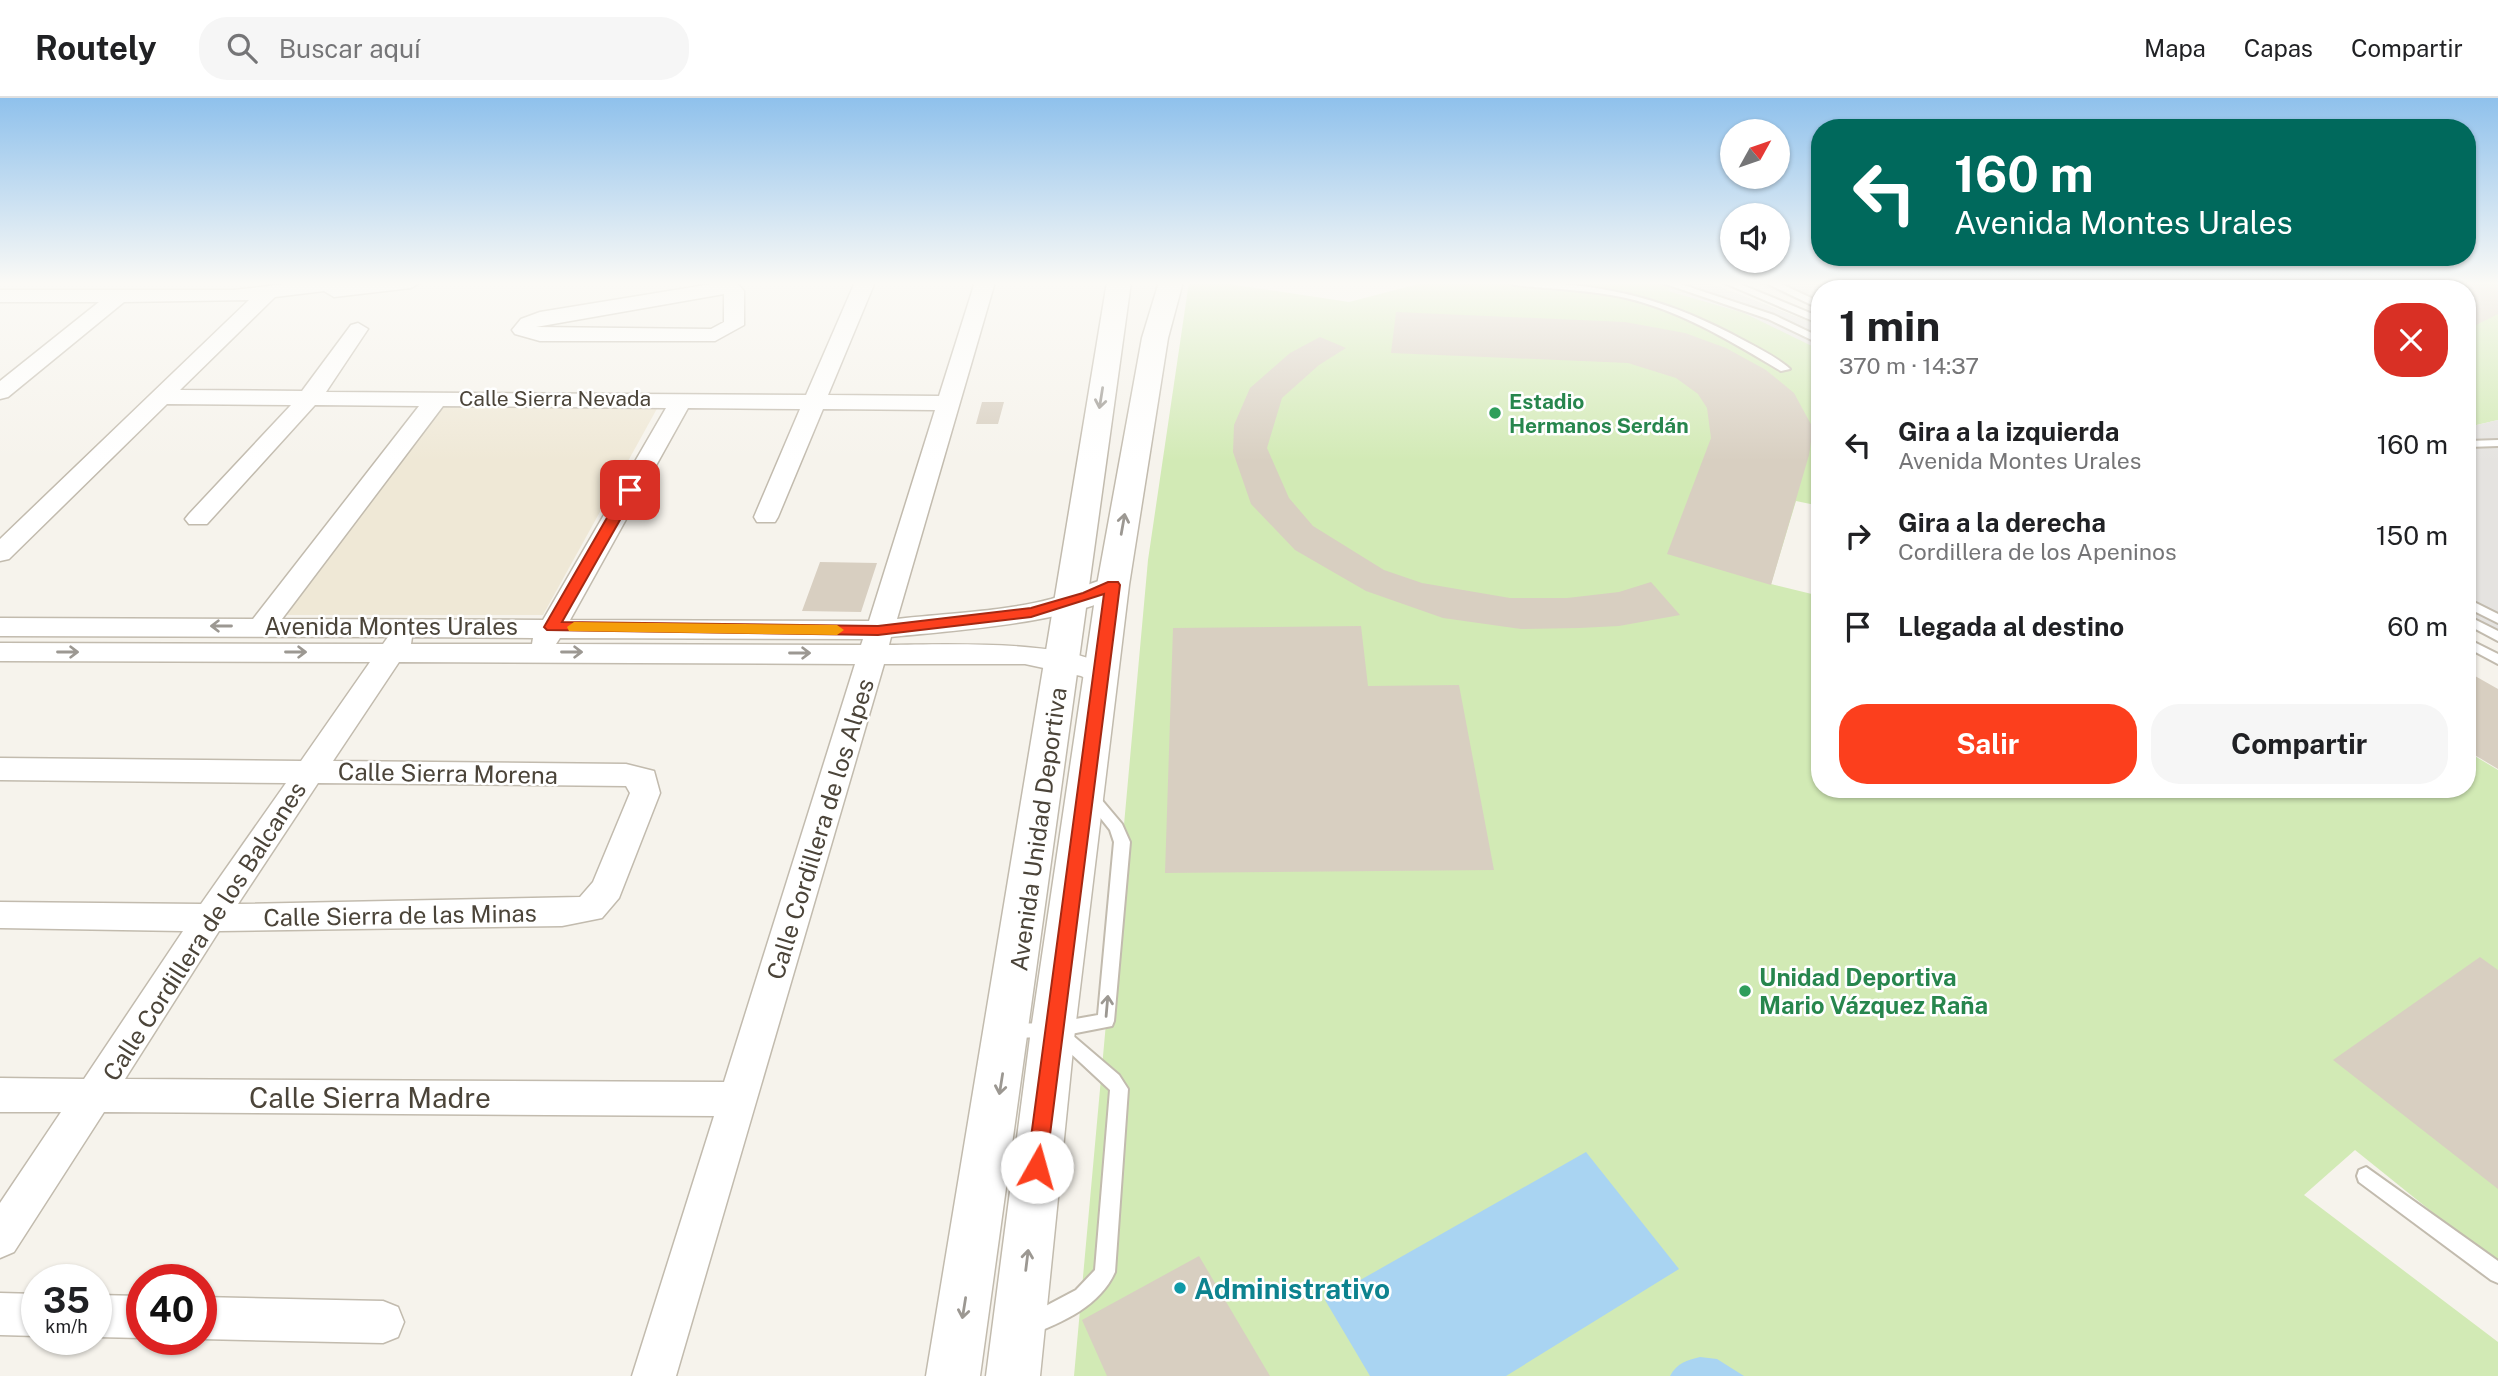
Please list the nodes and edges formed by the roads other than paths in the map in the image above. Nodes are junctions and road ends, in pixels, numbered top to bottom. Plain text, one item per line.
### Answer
1 (63, 342) edge
2 (204, 342) edge
3 (211, 342) edge
4 (351, 342) edge
5 (839, 342) edge
6 (968, 342) edge
7 (1110, 342) edge
8 (1154, 342) edge
9 (1734, 342) edge
10 (0, 360) edge
11 (39, 361) junction
12 (1785, 369) dead end
13 (0, 392) edge
14 (160, 397) junction
15 (309, 398) junction
16 (437, 398) junction
17 (682, 399) junction
18 (813, 400) junction
19 (950, 403) junction
20 (2498, 443) edge
21 (2476, 444) edge
22 (766, 517) dead end
23 (198, 519) dead end
24 (0, 530) edge
25 (0, 553) edge
26 (1113, 585) junction
27 (1071, 602) junction
28 (2476, 607) edge
29 (1031, 613) junction
30 (2498, 619) edge
31 (2476, 625) edge
32 (262, 626) junction
33 (0, 627) edge
34 (552, 627) junction
35 (2498, 637) edge
36 (400, 639) junction
37 (875, 642) junction
38 (2476, 648) edge
39 (0, 652) edge
40 (538, 652) junction
41 (1043, 658) junction
42 (2498, 660) edge
43 (1102, 676) junction
44 (0, 769) edge
45 (310, 772) junction
46 (590, 909) joint
47 (0, 915) edge
48 (210, 918) junction
49 (1053, 1030) junction
50 (1010, 1031) junction
51 (0, 1095) edge
52 (96, 1096) junction
53 (740, 1099) junction
54 (2366, 1176) dead end
55 (0, 1238) edge
56 (2498, 1273) edge
57 (0, 1314) edge
58 (21, 1315) edge
59 (217, 1318) edge
60 (383, 1322) dead end
61 (1018, 1332) junction
62 (654, 1376) edge
63 (953, 1376) edge
64 (1013, 1376) edge

1 - 11 street
2 - 24 street
3 - 14 street
4 - 15 street
5 - 18 street
6 - 19 street, Calle Cordillera de los Alpes
7 -> 27 street, Avenida Unidad Deportiva
26 -> 8 street, Avenida Unidad Deportiva
9 - 12 lane
10 - 11 street
11 - 13 street
14 - 15 street, Calle Sierra Nevada
14 - 25 street
15 - 16 street, Calle Sierra Nevada
15 - 23 street
16 - 17 street, Calle Sierra Nevada
16 - 32 street
17 - 18 street, Calle Sierra Nevada
17 - 34 street
18 - 19 street, Calle Sierra Nevada
18 - 22 street
19 - 37 street, Calle Cordillera de los Alpes
20 - 21 lane
26 - 27 street, Avenida Montes Urales
26 - 43 street, Avenida Unidad Deportiva
27 - 29 street, Avenida Montes Urales
27 - 41 street, Avenida Unidad Deportiva
28 - 30 lane
29 - 37 street, Avenida Montes Urales
29 - 41 street
31 - 35 lane
32 -> 33 street, Avenida Montes Urales
32 - 36 street, Avenida Montes Urales
34 - 36 street, Avenida Montes Urales
34 - 37 street, Avenida Montes Urales
34 - 40 street
39 -> 36 street, Avenida Montes Urales
36 - 40 street, Avenida Montes Urales
36 - 45 street, Calle Cordillera de los Balcanes
40 -> 37 street, Avenida Montes Urales
37 - 41 street, Avenida Montes Urales
37 - 53 street, Calle Cordillera de los Alpes
38 - 42 lane
41 - 43 street, Avenida Montes Urales
41 - 50 street, Avenida Unidad Deportiva
49 -> 43 street, Avenida Unidad Deportiva
44 - 45 street, Calle Sierra Morena
45 - 46 street, Calle Sierra Morena
45 - 48 street, Calle Cordillera de los Balcanes
46 - 48 street, Calle Sierra de las Minas
47 - 48 street, Calle Sierra de las Minas
48 - 52 street, Calle Cordillera de los Balcanes
49 - 50 lane
61 -> 49 street, Avenida Unidad Deportiva
49 - 61 lane
50 -> 63 street, Avenida Unidad Deportiva
51 - 52 street, Calle Sierra Madre
52 - 53 street, Calle Sierra Madre
52 - 55 street, Calle Cordillera de los Balcanes
53 - 62 street, Calle Cordillera de los Alpes
54 - 56 lane
57 - 58 street
59 - 60 street
61 - 64 street, Avenida Unidad Deportiva

